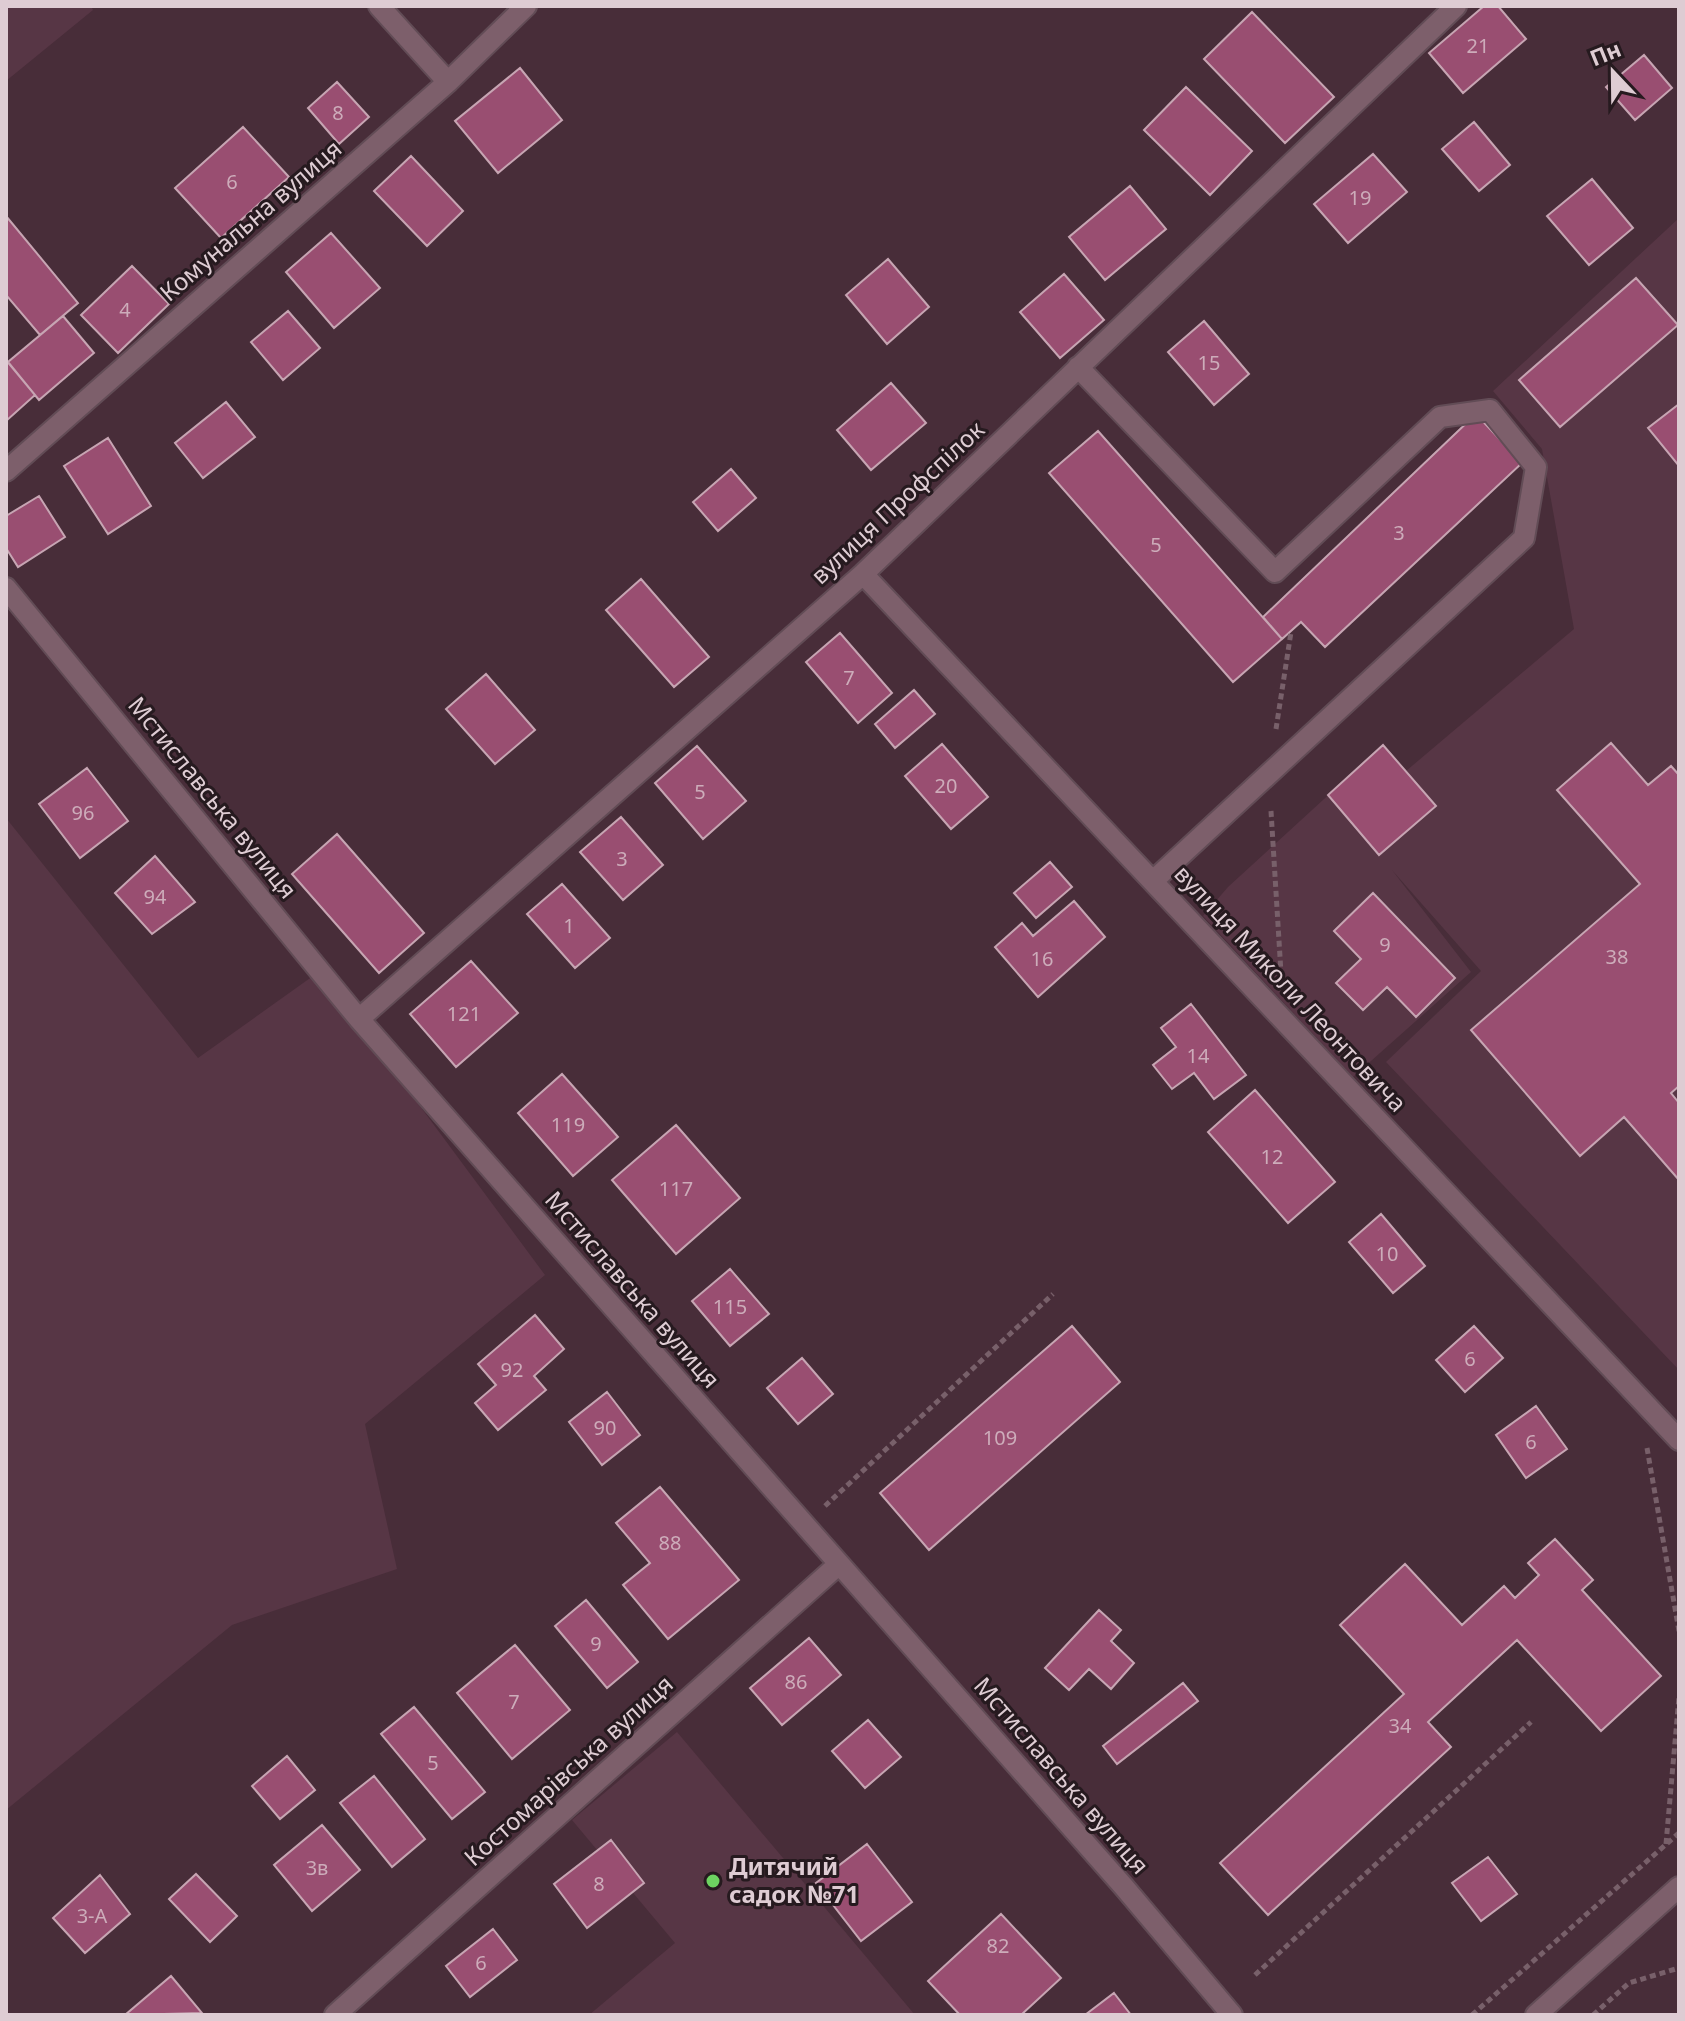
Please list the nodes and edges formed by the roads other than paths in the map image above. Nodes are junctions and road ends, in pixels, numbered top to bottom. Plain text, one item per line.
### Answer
1 (379, 6) edge
2 (526, 6) edge
3 (1456, 6) edge
4 (448, 82) junction
5 (1078, 367) junction
6 (6, 471) edge
7 (863, 574) junction
8 (6, 588) edge
9 (1153, 881) junction
10 (359, 1019) junction
11 (1679, 1440) edge
12 (838, 1565) junction
13 (1679, 1887) edge
14 (335, 2015) edge
15 (1232, 2015) edge
16 (1536, 2015) edge

1 - 4 street
2 - 4 street, Комунальна вулиця
3 - 5 street, вулиця Профспілок
4 - 6 street, Комунальна вулиця
5 - 7 street, вулиця Профспілок
5 - 9 street
7 - 9 street, вулиця Миколи Леонтовича
7 - 10 street, вулиця Профспілок
8 - 10 street, Мстиславська вулиця
9 - 11 street, вулиця Миколи Леонтовича
10 - 12 street, Мстиславська вулиця
12 - 14 street, Костомарівська вулиця
12 - 15 street, Мстиславська вулиця
13 - 16 street

